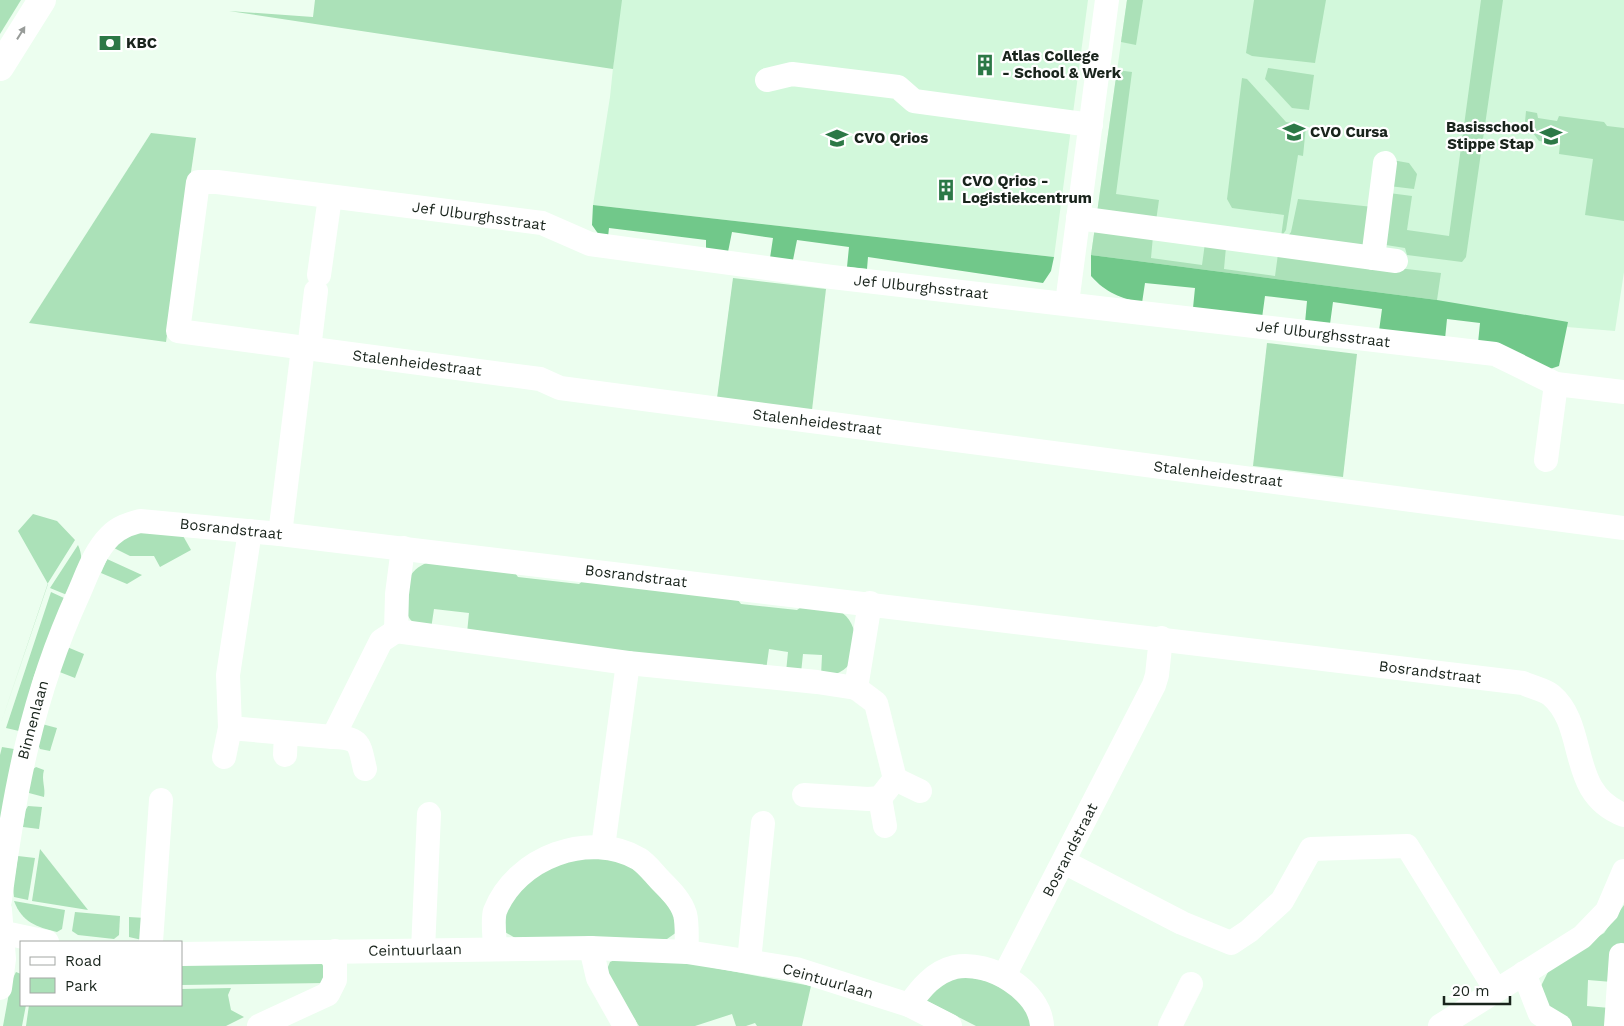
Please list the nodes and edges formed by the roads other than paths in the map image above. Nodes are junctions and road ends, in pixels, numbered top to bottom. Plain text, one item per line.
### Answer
1 (42, 0) edge
2 (1107, 0) edge
3 (0, 67) edge
4 (767, 80) dead end
5 (1090, 125) junction
6 (1385, 162) dead end
7 (217, 182) joint
8 (330, 197) junction
9 (1078, 218) junction
10 (1373, 258) junction
11 (1396, 261) dead end
12 (1067, 303) junction
13 (306, 352) junction
14 (1556, 384) junction
15 (1624, 392) edge
16 (1546, 460) dead end
17 (1624, 528) edge
18 (250, 531) junction
19 (280, 534) junction
20 (403, 548) junction
21 (99, 549) joint
22 (870, 603) junction
23 (396, 631) junction
24 (1161, 638) junction
25 (628, 662) junction
26 (856, 688) junction
27 (230, 728) junction
28 (332, 736) junction
29 (224, 757) dead end
30 (365, 769) dead end
31 (895, 779) junction
32 (920, 791) dead end
33 (804, 794) dead end
34 (880, 798) junction
35 (161, 800) dead end
36 (429, 814) dead end
37 (1624, 815) edge
38 (763, 824) dead end
39 (885, 826) dead end
40 (603, 847) junction
41 (1064, 862) junction
42 (1624, 872) edge
43 (0, 900) edge
44 (0, 910) edge
45 (2, 932) edge
46 (42, 941) edge
47 (151, 941) edge
48 (590, 948) junction
49 (495, 949) junction
50 (423, 950) junction
51 (335, 952) junction
52 (687, 952) junction
53 (182, 954) edge
54 (1621, 955) dead end
55 (749, 961) junction
56 (1524, 973) junction
57 (1004, 976) junction
58 (1191, 984) dead end
59 (0, 988) edge
60 (1496, 990) junction
61 (909, 1005) junction
62 (258, 1026) edge
63 (624, 1026) edge
64 (950, 1026) edge
65 (1042, 1026) edge
66 (1170, 1026) edge
67 (1440, 1026) edge
68 (1560, 1026) edge
69 (1616, 1026) edge

3 -> 1 main road
2 - 5 street
4 - 5 street
5 - 9 street
6 - 10 street
7 - 8 street, Jef Ulburghsstraat
7 - 13 street, Stalenheidestraat
8 - 12 street, Jef Ulburghsstraat
8 - 13 street
9 - 10 street
9 - 12 street
10 - 11 street
12 - 14 street, Jef Ulburghsstraat
13 - 17 street, Stalenheidestraat
13 - 19 street
14 - 15 street, Jef Ulburghsstraat
14 - 16 street
18 - 19 street, Bosrandstraat
18 - 21 street, Bosrandstraat
18 - 27 street
19 - 20 street, Bosrandstraat
20 - 22 street, Bosrandstraat
20 - 23 street
21 - 43 street, Binnenlaan
22 - 24 street, Bosrandstraat
22 - 26 street
23 - 25 street
23 - 28 street
24 - 37 street, Bosrandstraat
24 - 41 street, Bosrandstraat
25 - 26 street
25 - 40 street
26 - 31 street
27 - 28 street
27 - 29 street
28 - 30 street
31 - 32 street
31 - 34 street
33 - 34 street
34 - 39 street
35 - 47 street
36 - 50 street
38 - 55 street
40 - 49 street
40 - 52 street
41 - 57 street, Bosrandstraat
41 - 60 street
42 - 56 street
44 - 45 street
45 - 46 street
45 - 59 street
48 - 49 street, Ceintuurlaan
48 - 52 street, Ceintuurlaan
48 - 63 street
49 - 50 street, Ceintuurlaan
50 - 51 street, Ceintuurlaan
51 - 53 street, Ceintuurlaan
51 - 62 street
52 - 55 street, Ceintuurlaan
54 - 69 street
55 - 61 street, Ceintuurlaan
56 - 60 street
56 - 68 street
57 - 61 street
57 - 65 street
58 - 66 street
60 - 67 street
61 - 64 street, Ceintuurlaan

